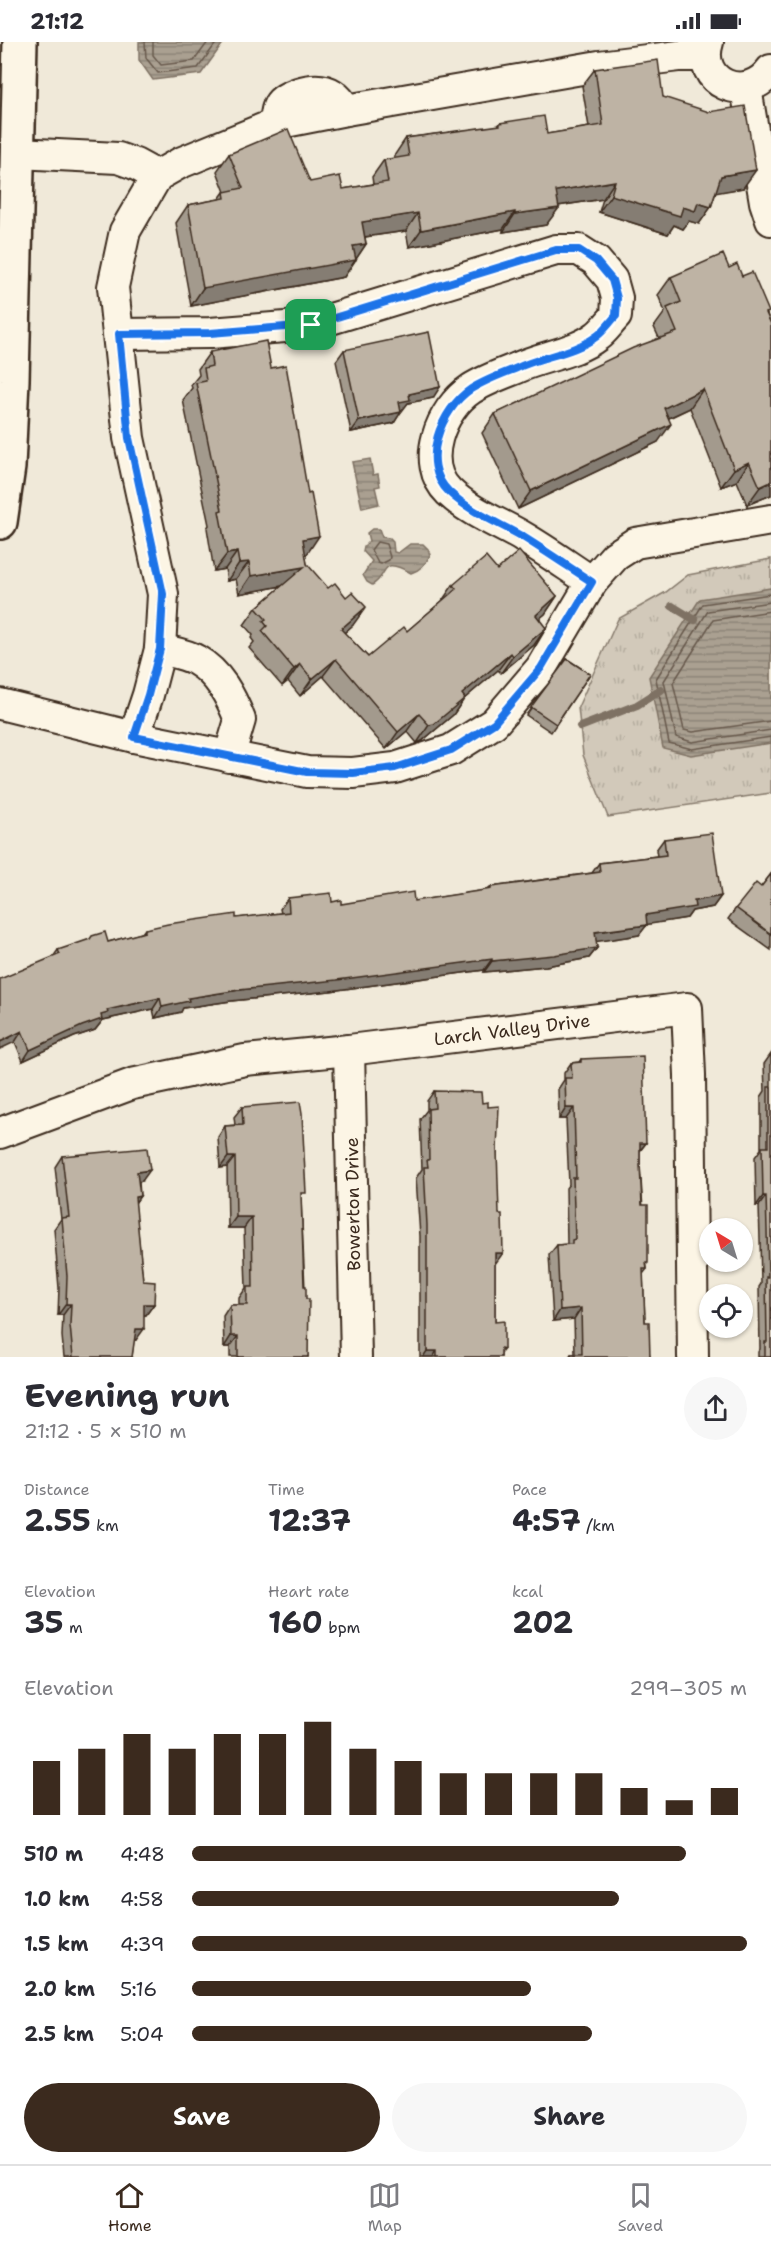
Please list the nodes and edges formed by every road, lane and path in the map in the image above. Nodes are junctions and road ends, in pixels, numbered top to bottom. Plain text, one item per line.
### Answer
1 (20, 42) edge
2 (706, 49) edge
3 (771, 70) edge
4 (746, 88) junction
5 (11, 159) edge
6 (157, 176) junction
7 (771, 220) edge
8 (119, 334) junction
9 (771, 520) edge
10 (0, 522) edge
11 (592, 582) junction
12 (160, 649) junction
13 (0, 704) edge
14 (134, 737) junction
15 (229, 757) junction
16 (349, 1050) junction
17 (0, 1133) edge
18 (356, 1357) edge
19 (693, 1357) edge

1 - 5 main road
2 - 4 street
2 - 6 street
3 - 4 street
4 - 7 street
5 - 6 street
5 - 10 main road
6 - 8 street
8 - 11 street
8 - 12 street
9 - 11 street
11 - 15 street
12 - 14 street
12 - 15 street
13 - 14 street
14 - 15 street
16 - 17 street, Larch Valley Drive
16 - 18 street, Bowerton Drive
16 - 19 street, Larch Valley Drive

